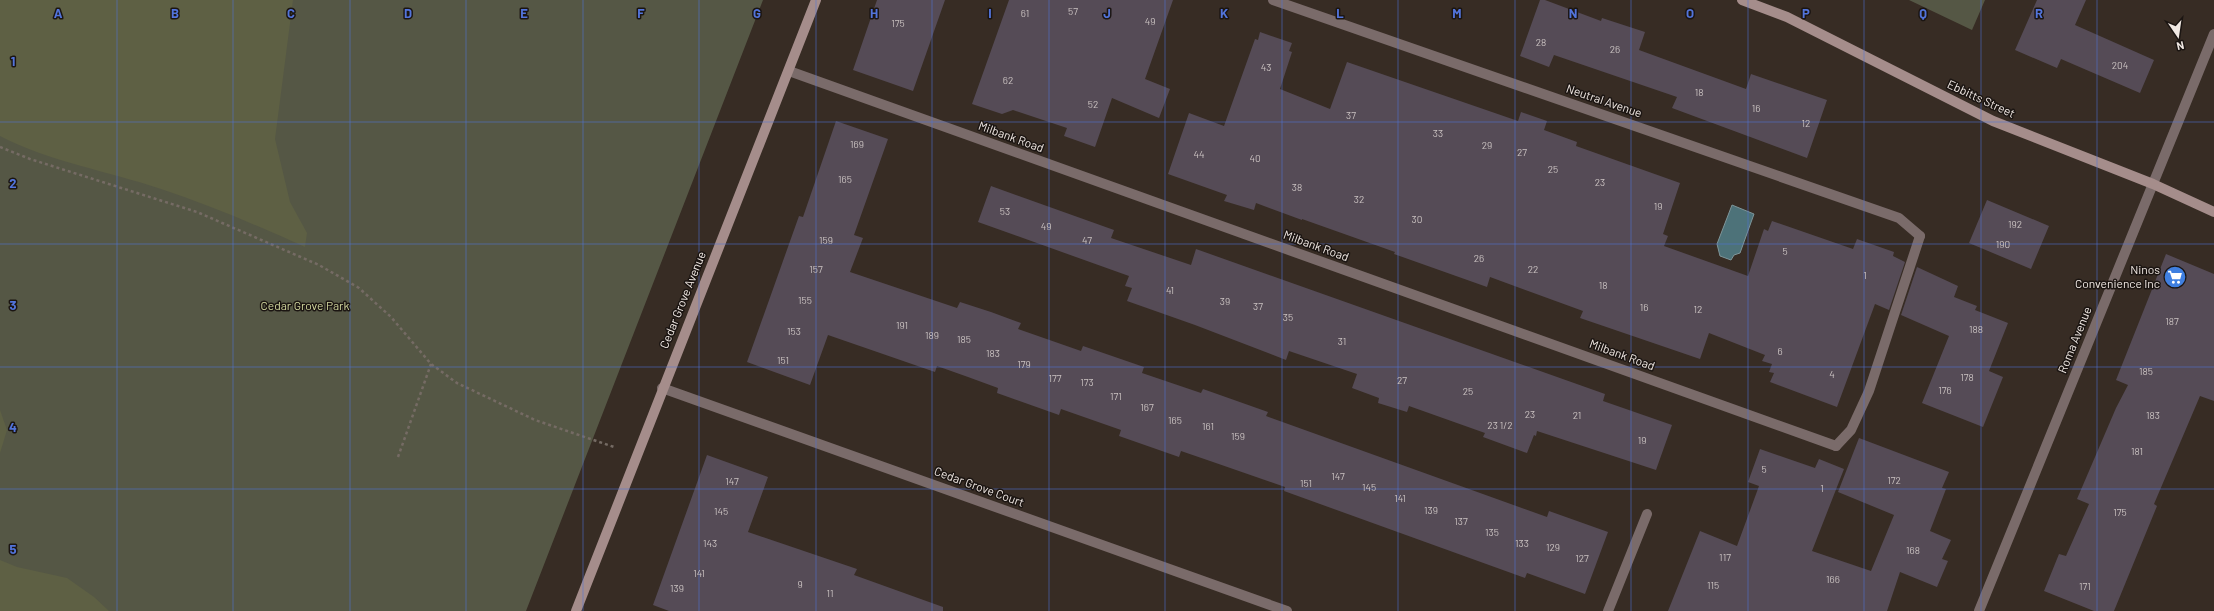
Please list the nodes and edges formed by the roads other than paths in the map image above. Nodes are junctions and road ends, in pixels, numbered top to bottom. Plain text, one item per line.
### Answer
1 (816, 0) edge
2 (1274, 0) edge
3 (1742, 0) edge
4 (2214, 34) edge
5 (789, 71) junction
6 (2153, 184) junction
7 (2214, 212) edge
8 (662, 388) junction
9 (1836, 446) joint
10 (1647, 514) dead end
11 (576, 611) edge
12 (1288, 611) edge
13 (1608, 611) edge
14 (1979, 611) edge

1 - 5 street, Cedar Grove Avenue
2 - 9 street, Neutral Avenue
3 - 6 street, Ebbitts Street
4 - 6 street, Roma Avenue
5 - 8 street, Cedar Grove Avenue
5 - 9 street, Milbank Road
6 - 7 street, Ebbitts Street
6 - 14 street, Roma Avenue
8 - 11 street, Cedar Grove Avenue
8 - 12 street, Cedar Grove Court
10 - 13 street

